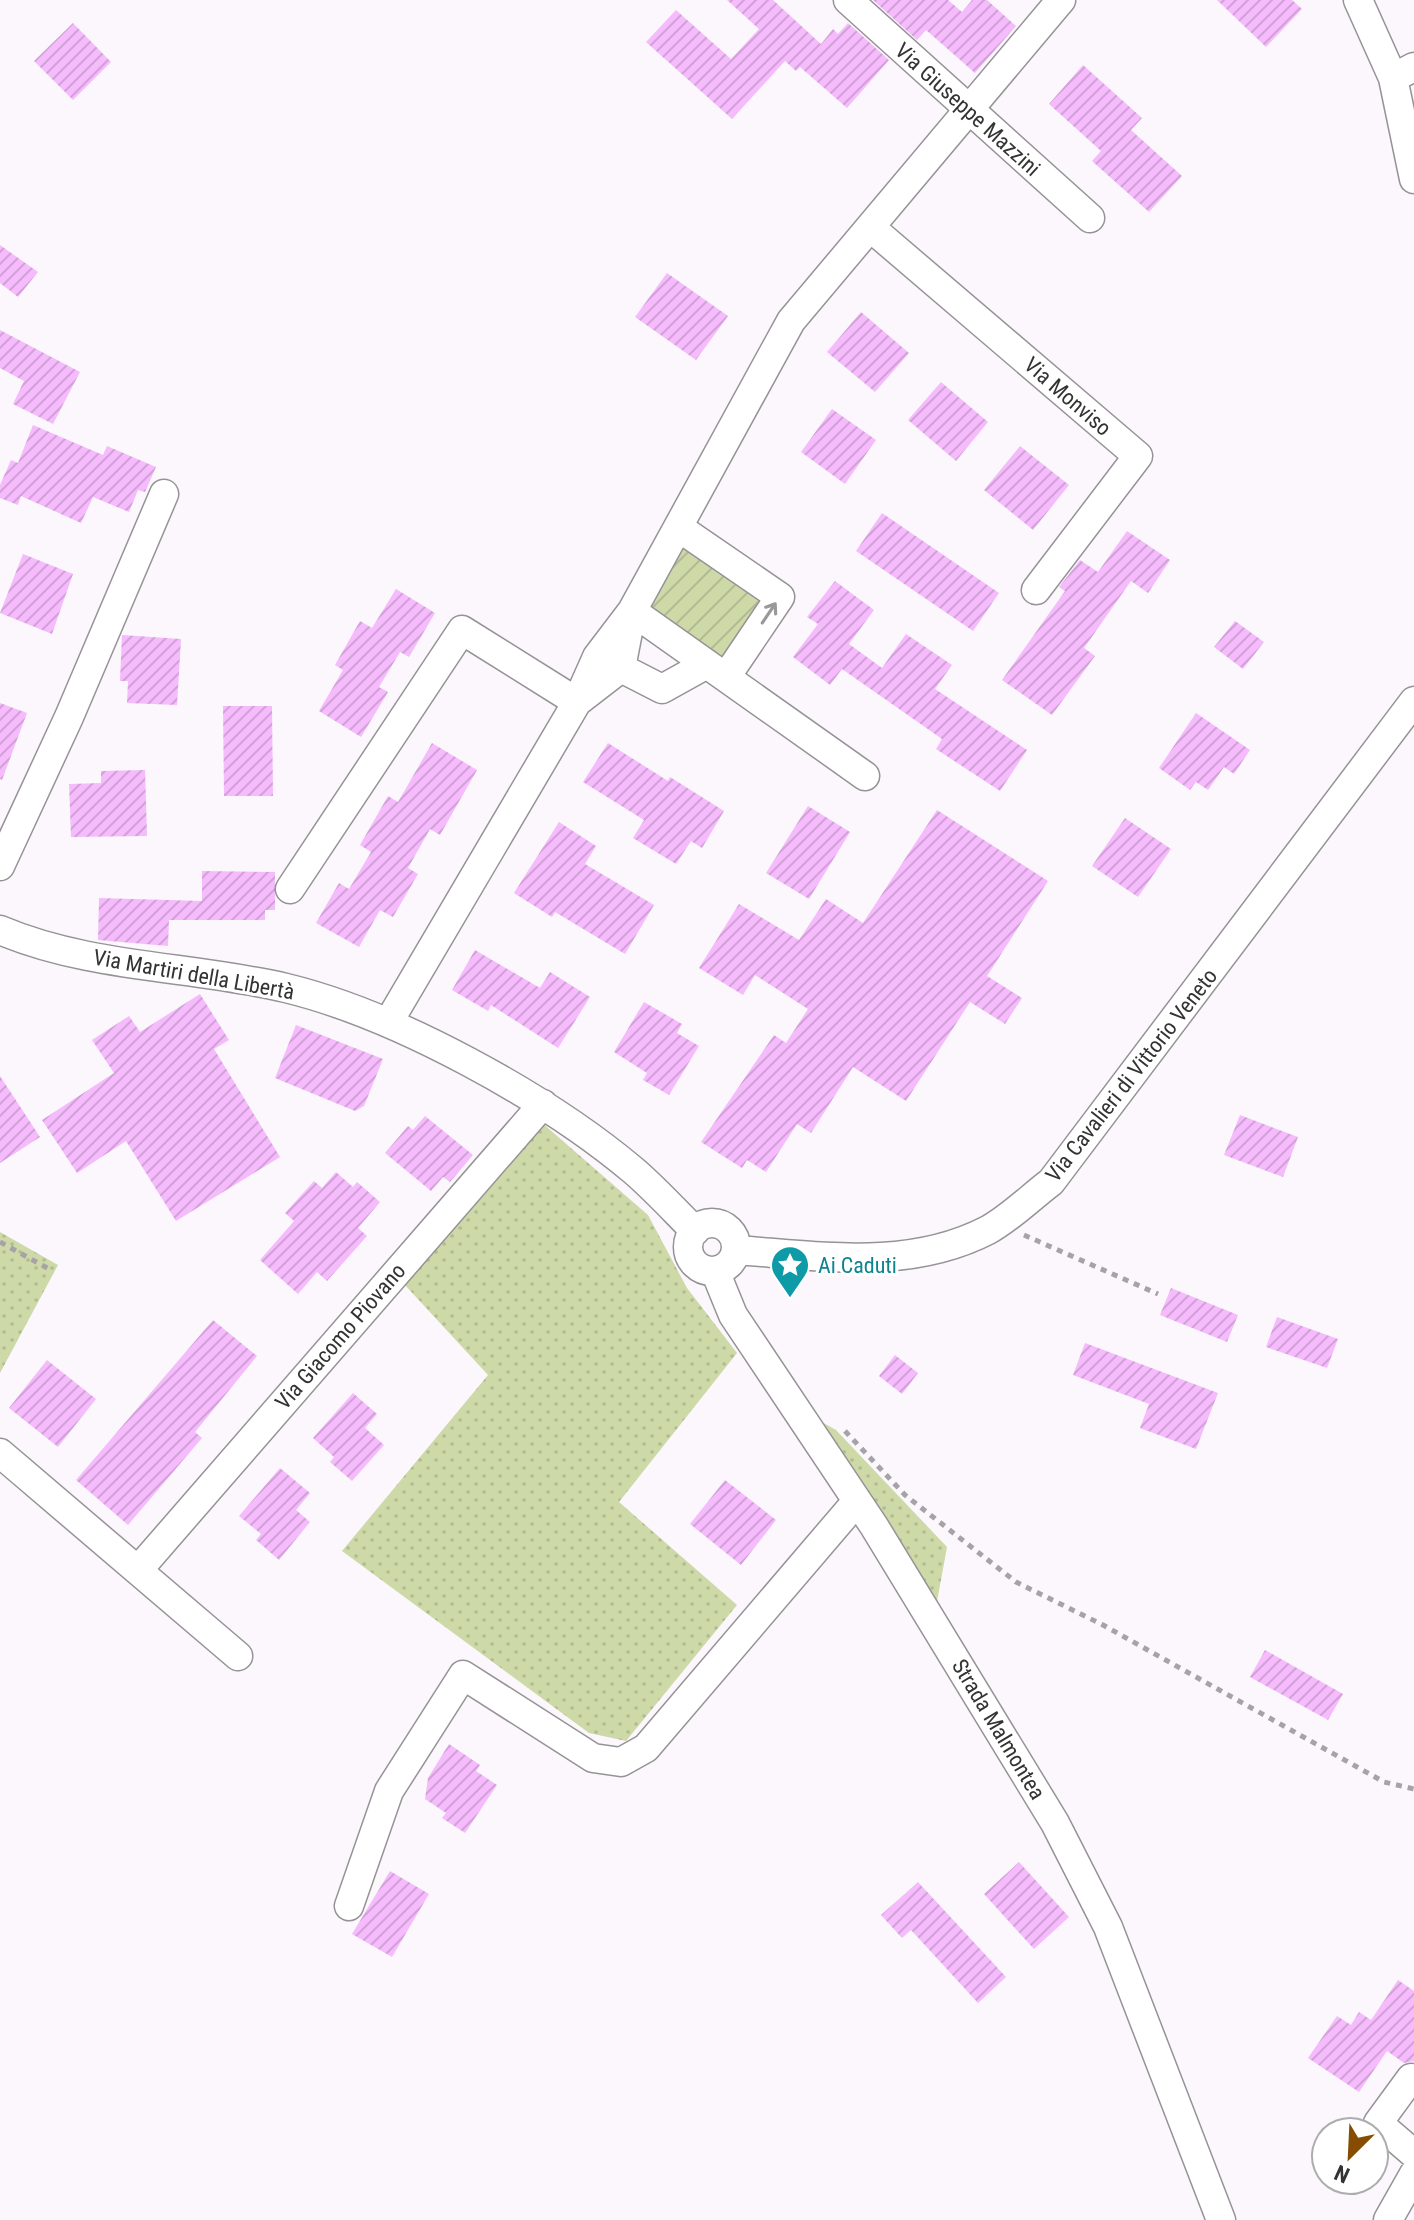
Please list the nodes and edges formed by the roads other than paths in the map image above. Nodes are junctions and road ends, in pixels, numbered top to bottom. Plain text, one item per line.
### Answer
1 (848, 0) edge
2 (1061, 0) edge
3 (1358, 0) edge
4 (1403, 73) edge
5 (968, 111) junction
6 (1414, 179) edge
7 (1090, 218) dead end
8 (870, 227) junction
9 (164, 494) dead end
10 (678, 527) junction
11 (1036, 590) dead end
12 (632, 611) junction
13 (621, 668) junction
14 (716, 671) junction
15 (1414, 701) edge
16 (577, 702) junction
17 (865, 776) dead end
18 (0, 866) edge
19 (290, 889) dead end
20 (0, 930) edge
21 (388, 1023) junction
22 (543, 1104) junction
23 (695, 1231) junction
24 (736, 1250) junction
25 (715, 1271) junction
26 (0, 1453) edge
27 (857, 1501) junction
28 (139, 1569) junction
29 (238, 1656) dead end
30 (349, 1906) dead end
31 (1411, 2078) dead end
32 (1414, 2154) edge
33 (1414, 2174) edge
34 (1221, 2220) edge
35 (1388, 2220) edge

1 - 5 street, Via Giuseppe Mazzini
2 - 5 street
3 - 4 street
4 - 6 street
5 - 7 street, Via Giuseppe Mazzini
5 - 8 street
8 - 10 street
8 - 11 street, Via Monviso
9 - 18 street
10 - 12 street
14 -> 10 street
12 - 13 street
12 - 14 street
12 - 16 street
13 - 14 street
13 - 16 street
14 - 17 street
15 - 24 street, Via Cavalieri di Vittorio Veneto
16 - 19 street
16 - 21 street
20 - 21 street, Via Martiri della Libertà
21 - 22 street, Via Martiri della Libertà
22 - 23 street, Via Martiri della Libertà
22 - 28 street, Via Giacomo Piovano
23 - 24 street
23 - 25 street
24 - 25 street
25 - 27 street, Strada Malmontea
26 - 28 street
27 - 30 street
27 - 34 street, Strada Malmontea
28 - 29 street
31 - 32 street
33 - 35 street

